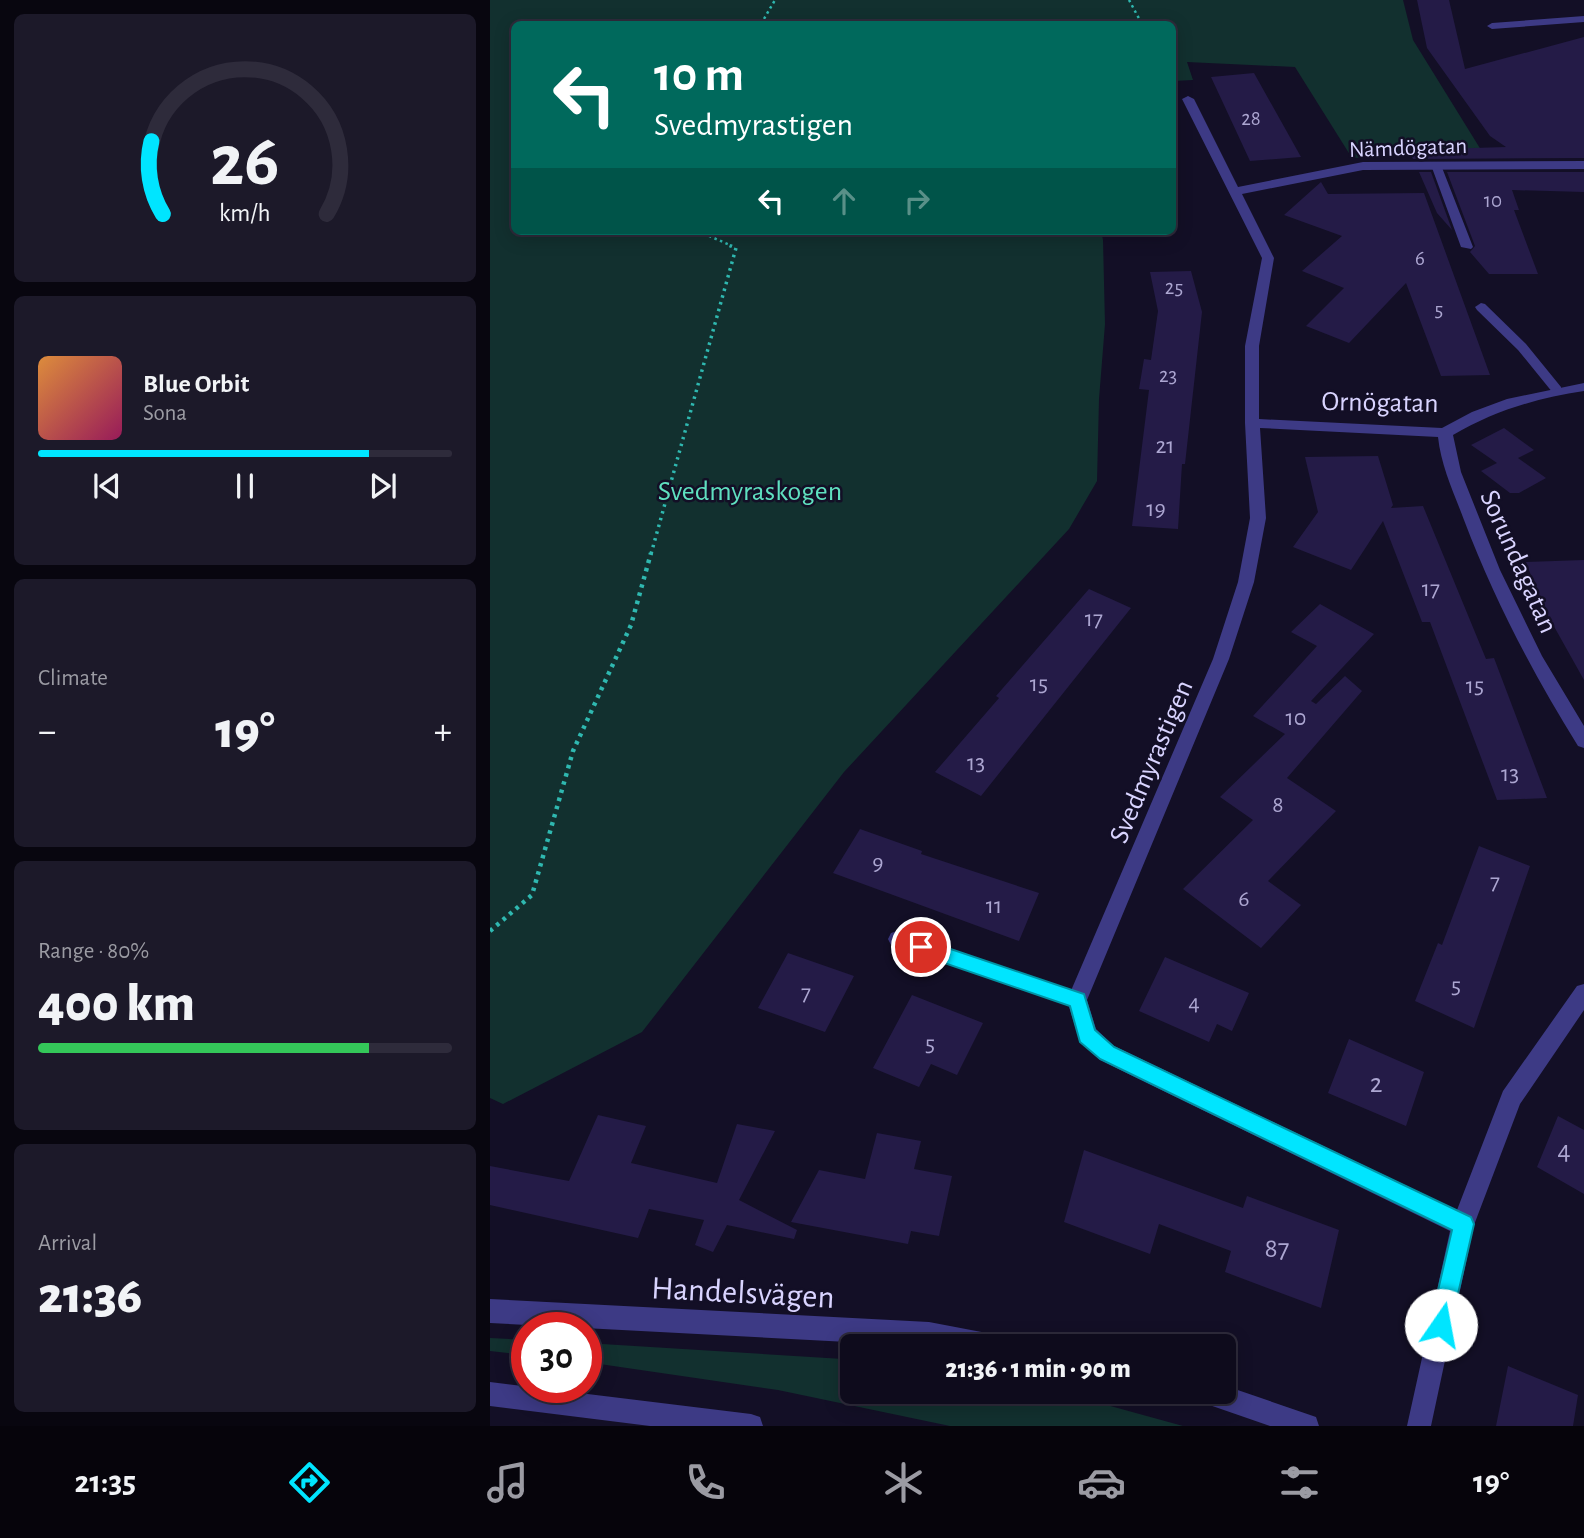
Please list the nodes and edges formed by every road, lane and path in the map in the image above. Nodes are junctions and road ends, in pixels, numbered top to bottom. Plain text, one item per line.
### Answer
1 (775, 0) edge
2 (1129, 0) edge
3 (1584, 19) edge
4 (763, 21) edge
5 (1140, 21) edge
6 (1492, 26) dead end
7 (1188, 99) dead end
8 (1436, 165) junction
9 (1584, 165) edge
10 (1236, 191) junction
11 (707, 235) edge
12 (1467, 247) dead end
13 (1481, 307) dead end
14 (1584, 387) edge
15 (1557, 390) junction
16 (1252, 424) junction
17 (1444, 433) junction
18 (1584, 741) edge
19 (490, 931) edge
20 (897, 939) dead end
21 (1584, 993) edge
22 (1077, 1000) junction
23 (1463, 1224) junction
24 (490, 1311) edge
25 (929, 1334) edge
26 (490, 1394) edge
27 (1236, 1402) edge
28 (751, 1426) edge
29 (1307, 1426) edge
30 (1419, 1426) edge

1 - 4 path
2 - 5 path
3 - 6 street
7 - 10 street, Svedmyrastigen
8 - 9 street, Nämdögatan
8 - 10 street, Nämdögatan
8 - 12 lane
10 - 16 street, Svedmyrastigen
11 - 19 path
13 - 15 lane
14 - 15 street, Ornögatan
15 - 17 street, Ornögatan
16 - 17 street, Ornögatan
16 - 22 street, Svedmyrastigen
17 - 18 street, Sorundagatan
20 - 22 lane
21 - 23 street
22 - 23 street
23 - 30 street
24 - 25 street, Handelsvägen
26 - 28 street
27 - 29 street

